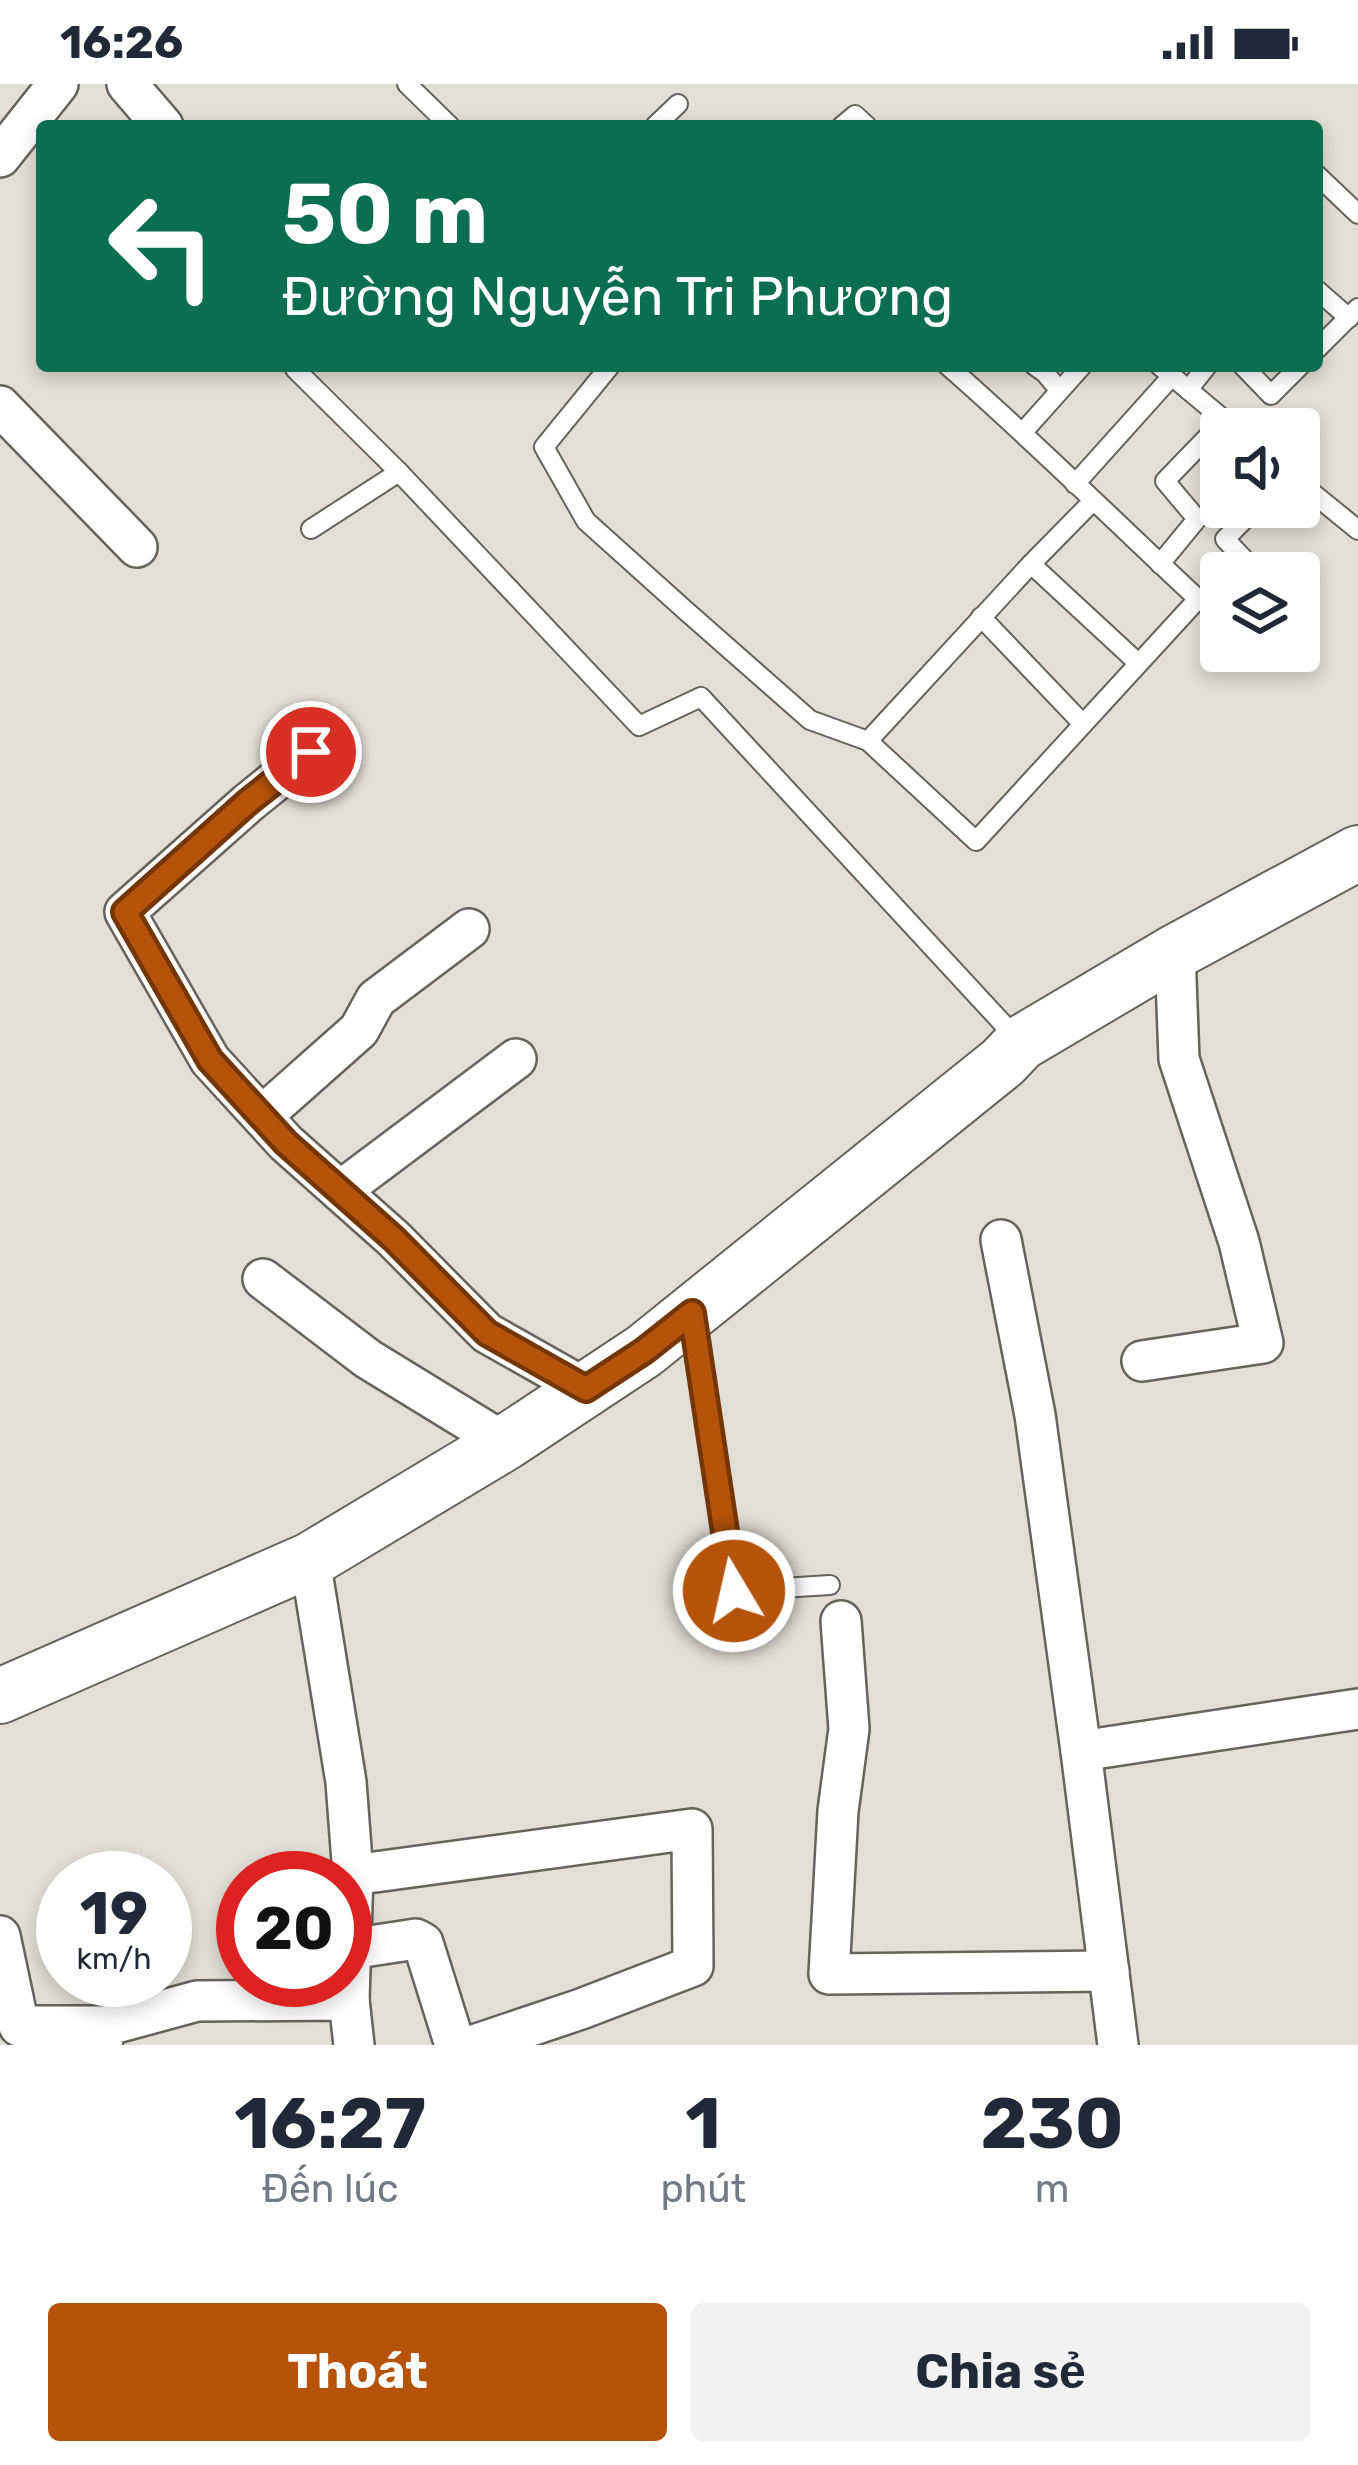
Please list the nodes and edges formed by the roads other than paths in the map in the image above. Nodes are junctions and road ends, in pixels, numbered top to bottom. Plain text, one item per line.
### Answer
1 (127, 84) edge
2 (407, 84) edge
3 (56, 85) edge
4 (678, 104) dead end
5 (158, 120) edge
6 (444, 120) edge
7 (661, 120) edge
8 (0, 157) edge
9 (1323, 181) edge
10 (1358, 214) edge
11 (1323, 294) edge
12 (1353, 313) edge
13 (1323, 343) edge
14 (299, 372) edge
15 (605, 372) edge
16 (955, 372) edge
17 (1044, 372) edge
18 (1076, 372) edge
19 (1165, 372) edge
20 (1167, 372) edge
21 (1203, 372) edge
22 (1249, 372) edge
23 (1294, 372) edge
24 (1059, 390) junction
25 (1189, 390) junction
26 (0, 406) edge
27 (1211, 408) edge
28 (1023, 432) junction
29 (1200, 450) edge
30 (399, 472) junction
31 (1075, 484) junction
32 (1320, 499) edge
33 (1092, 502) junction
34 (1237, 528) edge
35 (310, 529) dead end
36 (1358, 530) edge
37 (136, 547) dead end
38 (1238, 552) edge
39 (1030, 563) junction
40 (1160, 564) junction
41 (1198, 598) joint
42 (981, 617) junction
43 (1138, 664) junction
44 (1083, 724) junction
45 (868, 741) junction
46 (311, 752) dead end
47 (1358, 853) edge
48 (469, 929) dead end
49 (1175, 952) junction
50 (1021, 1043) junction
51 (516, 1059) dead end
52 (262, 1116) junction
53 (340, 1191) junction
54 (1001, 1240) dead end
55 (263, 1280) dead end
56 (692, 1313) junction
57 (1142, 1360) dead end
58 (586, 1389) junction
59 (505, 1443) junction
60 (310, 1560) junction
61 (835, 1603) joint
62 (3, 1689) edge
63 (1358, 1709) edge
64 (1081, 1751) junction
65 (350, 1851) edge
66 (372, 1873) edge
67 (0, 1936) edge
68 (372, 1946) edge
69 (1108, 1971) junction
70 (216, 2001) edge
71 (350, 2007) edge
72 (104, 2036) edge
73 (354, 2045) edge
74 (455, 2045) edge
75 (474, 2045) edge
76 (1118, 2045) edge

1 - 5 street
2 - 6 lane
3 - 8 street
4 - 7 lane
9 - 10 lane
11 - 12 lane
12 - 13 lane
14 - 30 lane
15 - 45 lane
16 - 28 lane
17 - 24 lane
18 - 24 lane
19 - 31 lane
20 - 25 lane
21 - 25 lane
22 - 23 lane
24 - 28 lane
25 - 27 lane
26 - 37 street
28 - 31 lane
29 - 40 lane
30 - 35 lane
30 - 50 lane
31 - 33 lane
32 - 36 lane
33 - 39 lane
33 - 40 lane
34 - 38 lane
39 - 42 lane
39 - 43 lane
40 - 41 lane
41 - 43 lane
42 - 44 lane
42 - 45 lane
43 - 44 lane
44 - 45 lane
46 - 52 street
47 - 49 main road
48 - 52 street
49 - 50 main road
49 - 57 street
50 - 56 main road
51 - 53 street
52 - 53 street
53 - 58 street
54 - 64 street
55 - 59 street
56 - 58 main road
56 - 61 lane
58 - 59 main road
59 - 60 main road
60 - 62 main road
60 - 65 street
61 - 69 street
63 - 64 street
64 - 69 street
66 - 75 street
67 - 72 street
68 - 74 street
69 - 76 street
70 - 72 street
71 - 73 street

